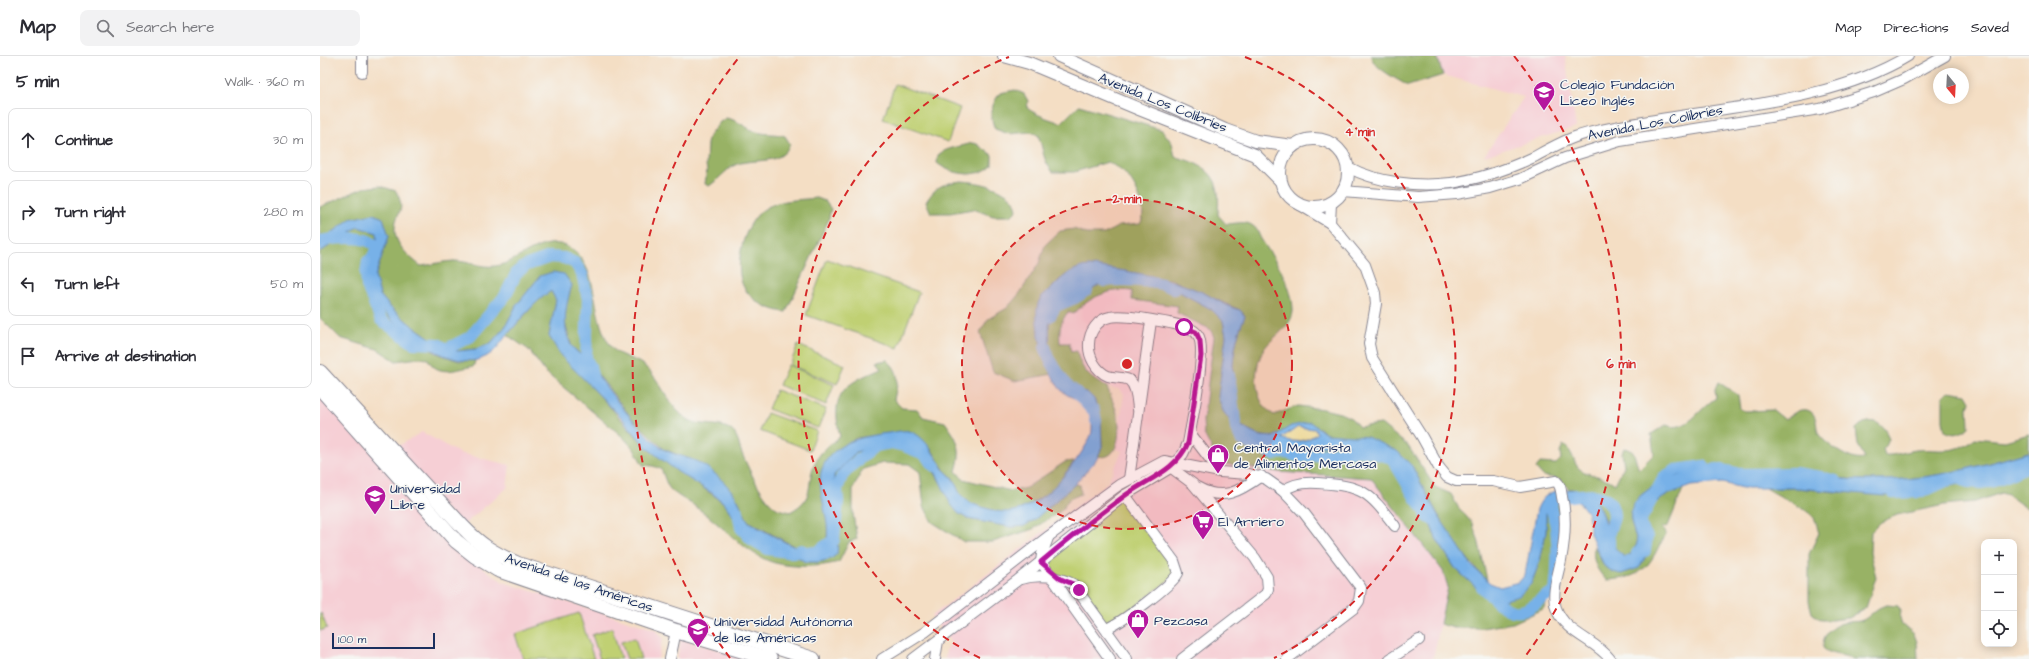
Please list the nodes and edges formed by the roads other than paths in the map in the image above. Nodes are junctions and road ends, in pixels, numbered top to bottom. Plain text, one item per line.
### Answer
1 (362, 56) edge
2 (1004, 56) edge
3 (1059, 56) edge
4 (1908, 56) edge
5 (1945, 56) edge
6 (362, 72) dead end
7 (1293, 146) junction
8 (1348, 167) junction
9 (1280, 180) junction
10 (1343, 191) junction
11 (1297, 203) junction
12 (1331, 203) junction
13 (1330, 223) junction
14 (1151, 321) junction
15 (320, 372) edge
16 (320, 388) edge
17 (1138, 409) junction
18 (1190, 433) junction
19 (1170, 464) junction
20 (1220, 472) junction
21 (1261, 476) junction
22 (1129, 479) junction
23 (1193, 484) junction
24 (1283, 491) junction
25 (1107, 494) junction
26 (1125, 495) junction
27 (1395, 526) dead end
28 (1049, 536) junction
29 (1041, 562) junction
30 (1057, 578) junction
31 (993, 580) junction
32 (1018, 580) junction
33 (1002, 592) junction
34 (953, 610) junction
35 (962, 622) junction
36 (1106, 629) junction
37 (676, 631) junction
38 (925, 632) junction
39 (1419, 640) dead end
40 (938, 641) junction
41 (1294, 656) edge
42 (918, 657) edge
43 (670, 659) edge
44 (770, 659) edge
45 (813, 659) edge
46 (882, 659) edge
47 (935, 659) edge
48 (1110, 659) edge
49 (1127, 659) edge
50 (1182, 659) edge
51 (1287, 659) edge
52 (1390, 659) edge
53 (1610, 659) edge

1 - 6 street
2 - 9 main road, Avenida Los Colibríes
3 - 7 main road, Avenida Los Colibríes
4 - 8 street, Avenida Los Colibríes
5 - 10 street, Avenida Los Colibríes
7 - 8 main road
7 - 9 main road
8 - 10 main road
9 - 11 main road
10 - 12 main road
11 - 12 main road
11 - 13 street
12 - 13 street
13 - 53 street
14 - 17 street
14 - 17 street
14 - 18 street
15 - 45 highway, Avenida de las Américas
16 - 37 highway, Avenida de las Américas
17 - 22 street
18 - 19 street
18 - 20 street
19 - 20 street
19 - 22 street
19 - 23 street
19 - 26 street
20 - 21 street
21 - 23 street
21 - 24 street
22 - 25 street
23 - 50 street
24 - 27 street
24 - 41 street
25 - 26 street
25 - 28 street
26 - 29 street
26 - 36 street
28 - 29 street
28 - 31 street
29 - 30 street
29 - 32 street
30 - 32 street
30 - 36 street
30 - 48 street
31 - 33 street
31 - 34 street
32 - 33 street
33 - 35 street
34 - 35 street
34 - 38 street
35 - 40 street
36 - 49 street
37 - 43 street
37 - 44 highway, Avenida de las Américas
38 - 42 street
38 - 46 street
39 - 52 street
40 - 42 street
40 - 47 street
41 - 51 street

